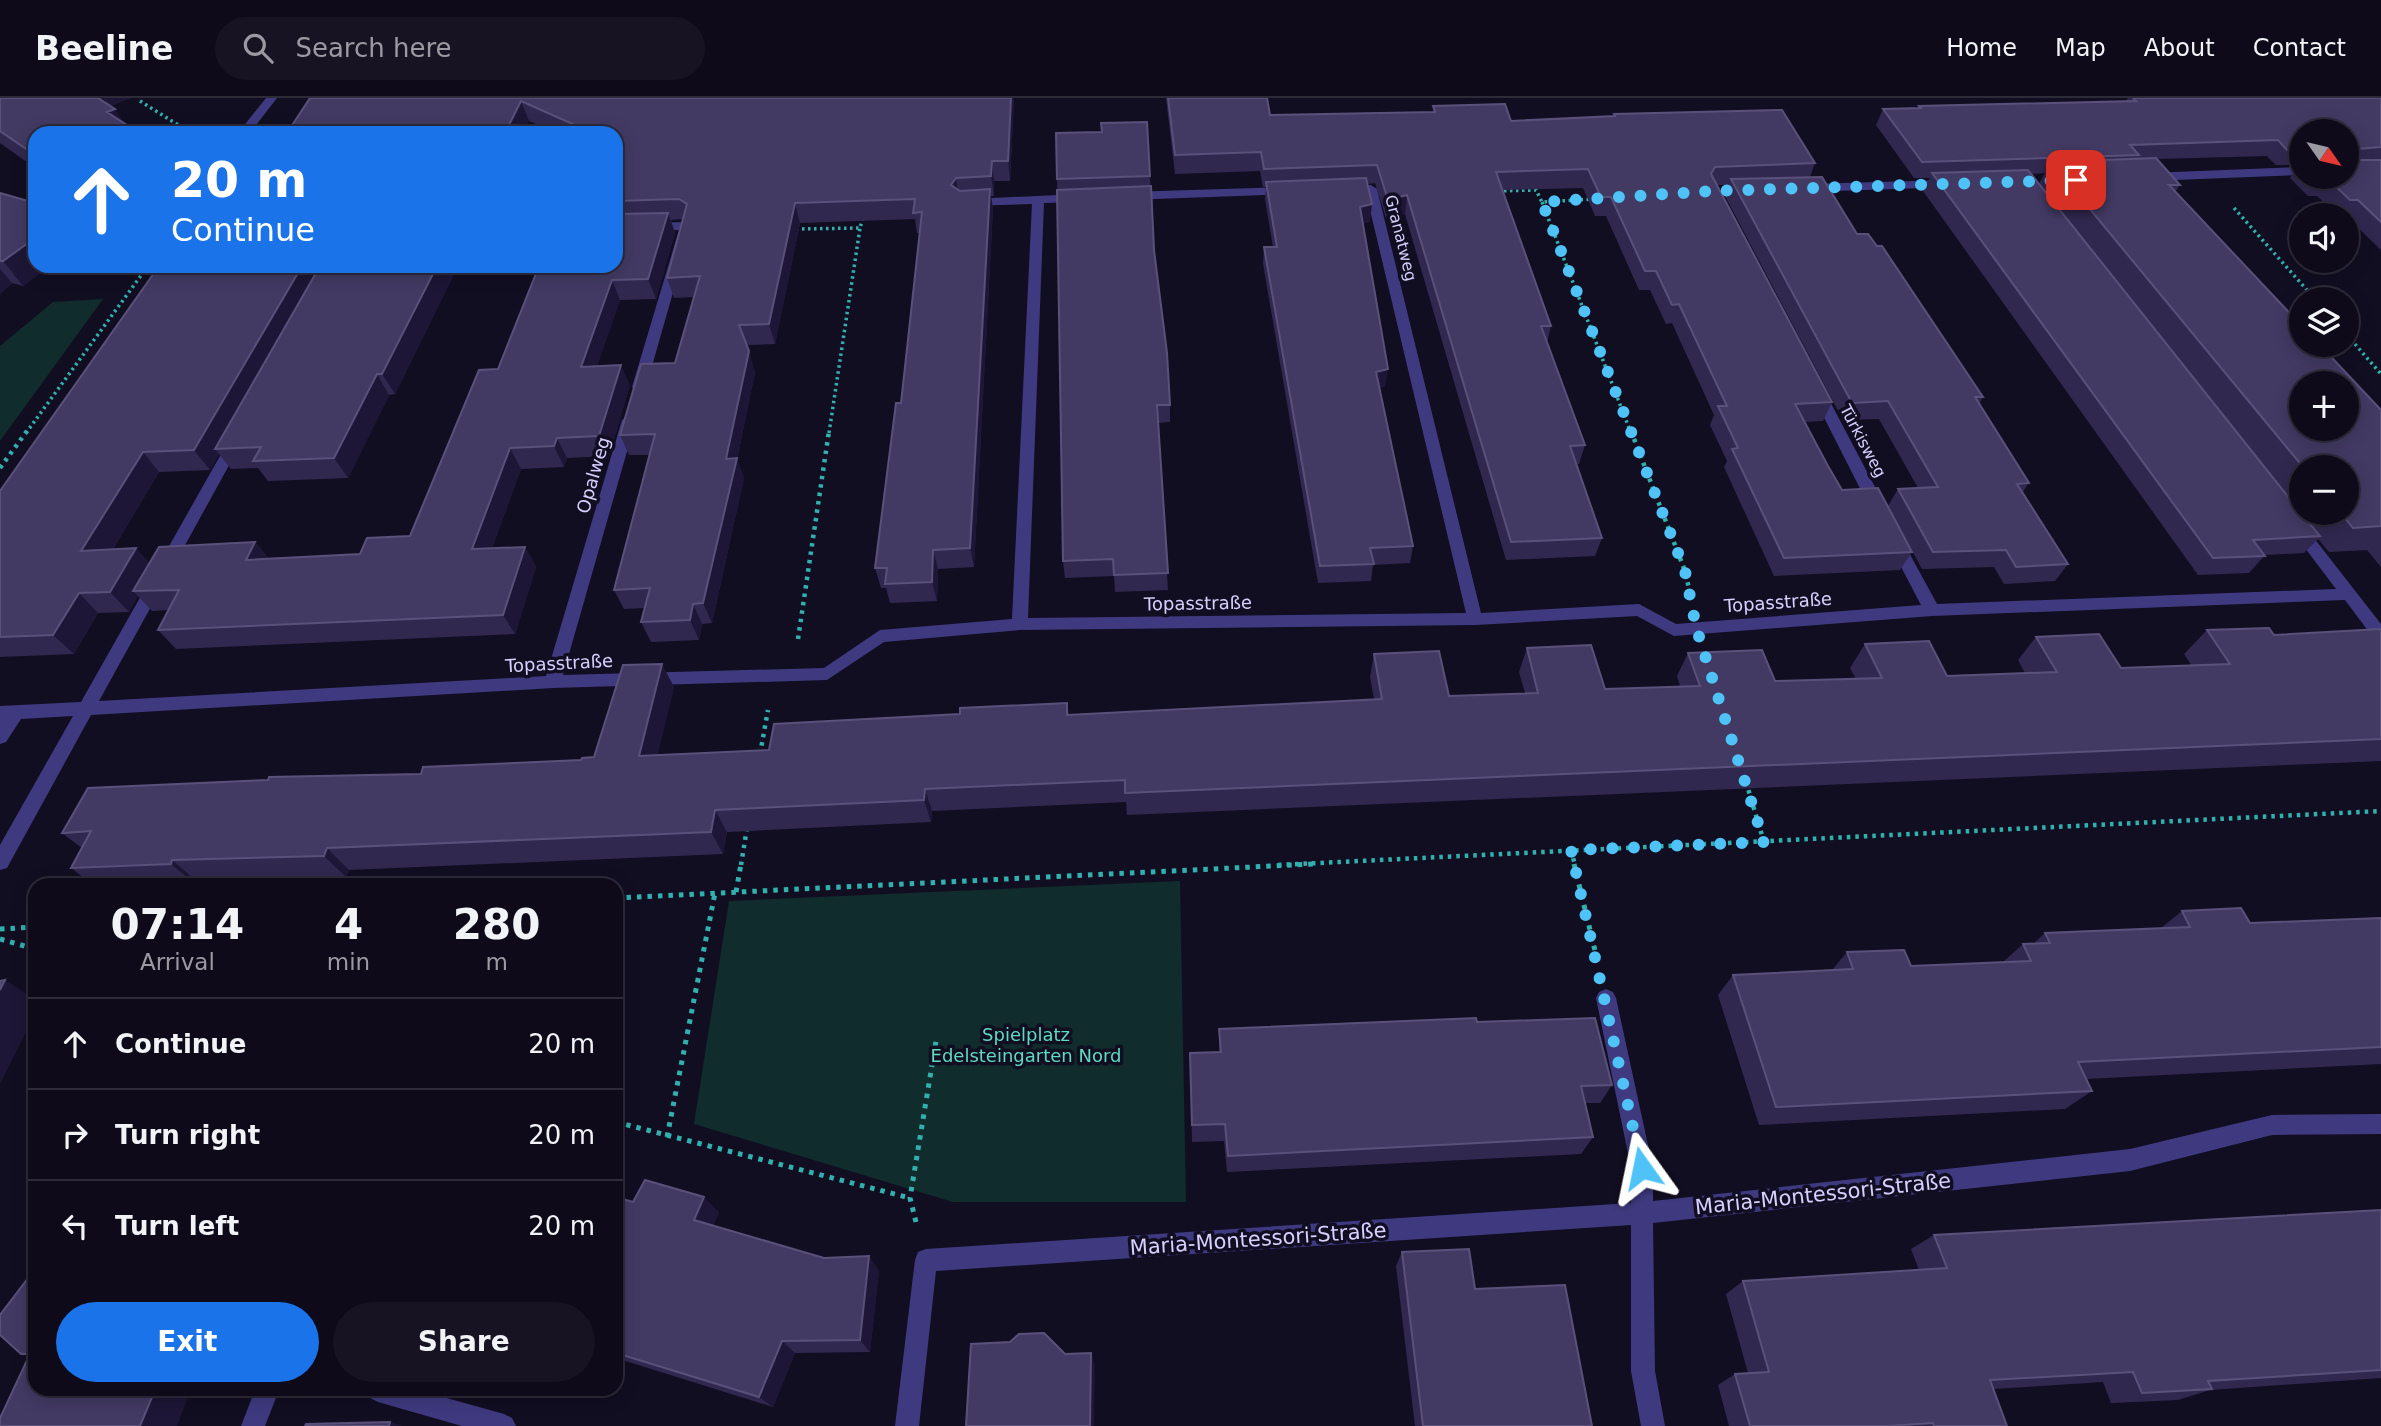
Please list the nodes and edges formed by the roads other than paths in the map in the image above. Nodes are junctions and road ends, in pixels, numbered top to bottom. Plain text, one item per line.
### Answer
1 (272, 98) edge
2 (250, 126) edge
3 (2289, 172) edge
4 (2135, 177) edge
5 (1970, 183) edge
6 (1794, 189) edge
7 (1329, 190) edge
8 (1302, 191) edge
9 (1121, 196) edge
10 (1094, 197) edge
11 (1038, 199) junction
12 (962, 204) edge
13 (623, 228) edge
14 (1809, 376) edge
15 (246, 422) edge
16 (2296, 525) edge
17 (2350, 594) junction
18 (1932, 610) junction
19 (1475, 619) junction
20 (1020, 624) junction
21 (2381, 636) edge
22 (553, 682) junction
23 (85, 709) junction
24 (7, 713) edge
25 (0, 737) edge
26 (0, 862) edge
27 (1606, 998) road end
28 (2381, 1124) edge
29 (1643, 1213) junction
30 (265, 1396) edge
31 (399, 1396) edge
32 (253, 1426) edge
33 (504, 1426) edge
34 (907, 1426) edge
35 (1653, 1426) edge

1 - 2 street
3 - 4 street
5 - 6 street
7 - 19 street, Granatweg
8 - 9 street
10 - 11 street
11 - 12 street
11 - 20 street
13 - 22 street, Opalweg
14 - 18 street, Türkisweg
15 - 23 street
16 - 17 street
17 - 18 street, Topasstraße
17 - 21 street
18 - 19 street, Topasstraße
19 - 20 street, Topasstraße
20 - 22 street, Topasstraße
22 - 23 street, Topasstraße
23 - 24 street, Topasstraße
23 - 26 street
24 - 25 street
27 - 29 street
28 - 29 street, Maria-Montessori-Straße
29 - 34 street, Maria-Montessori-Straße
29 - 35 street
30 - 32 street
31 - 33 street

